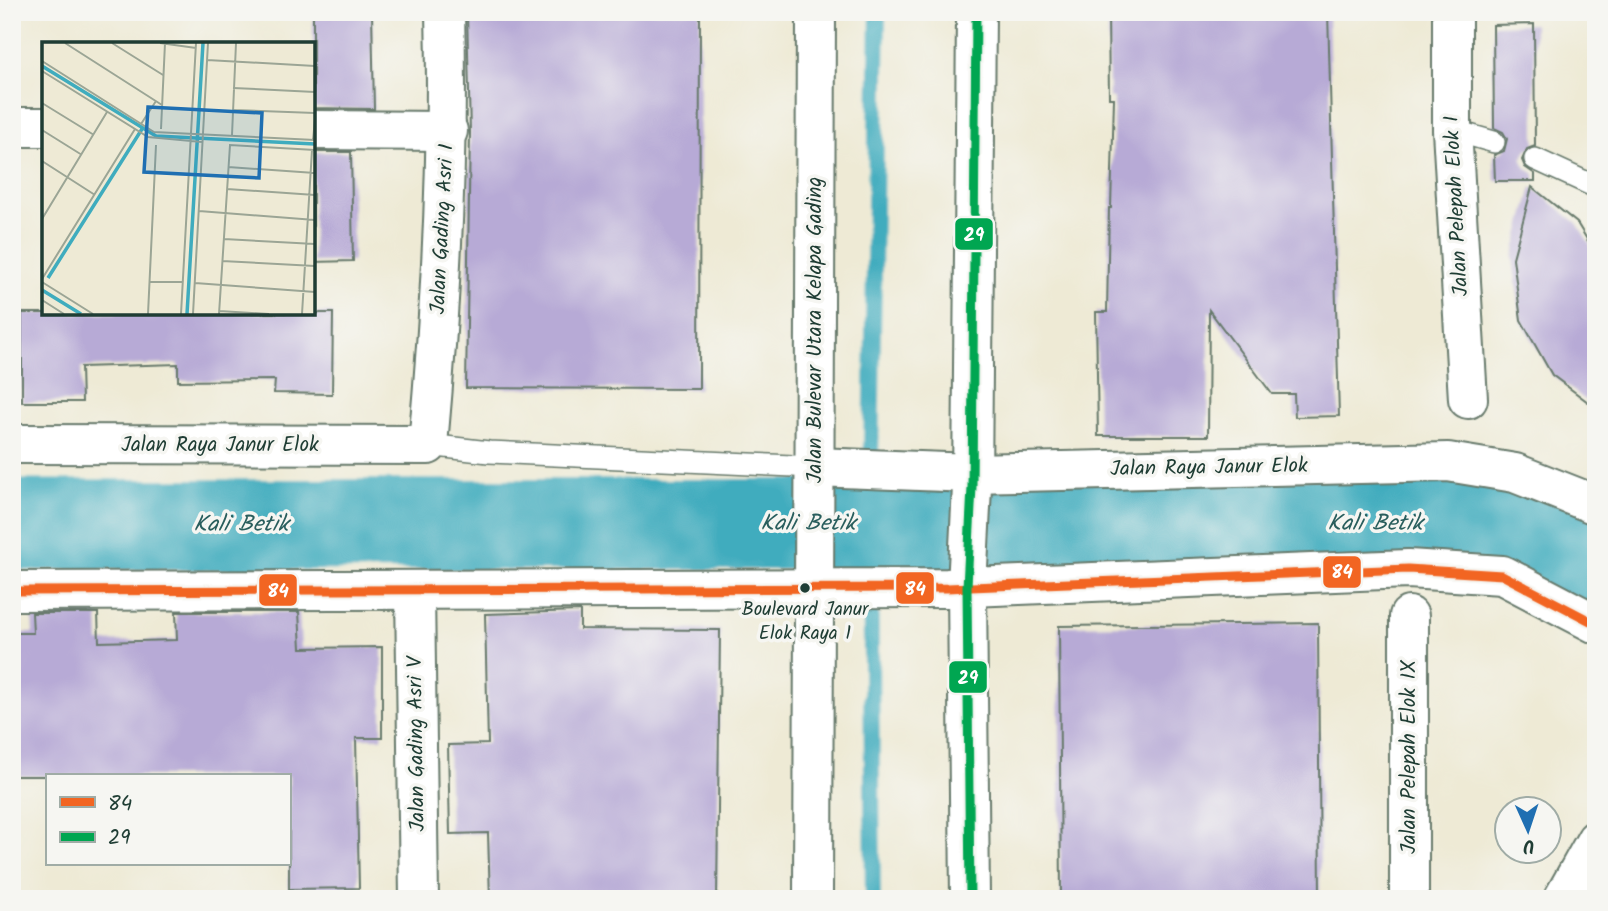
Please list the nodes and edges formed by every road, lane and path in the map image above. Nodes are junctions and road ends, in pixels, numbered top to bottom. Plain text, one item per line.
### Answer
1 (445, 12) edge
2 (816, 12) edge
3 (976, 12) edge
4 (1452, 12) edge
5 (12, 127) edge
6 (42, 128) edge
7 (315, 130) edge
8 (1452, 130) junction
9 (448, 131) junction
10 (1494, 142) dead end
11 (1535, 159) dead end
12 (1596, 187) edge
13 (1468, 399) dead end
14 (12, 444) edge
15 (428, 446) junction
16 (823, 476) junction
17 (965, 477) junction
18 (1596, 505) edge
19 (823, 582) junction
20 (960, 584) junction
21 (415, 590) junction
22 (12, 591) edge
23 (1409, 616) dead end
24 (1596, 624) edge
25 (1596, 839) edge
26 (419, 899) edge
27 (813, 899) edge
28 (970, 899) edge
29 (1409, 899) edge
30 (1563, 899) edge

1 - 9 street, Jalan Gading Asri I
2 - 16 street, Jalan Bulevar Utara Kelapa Gading
3 - 17 street
4 - 8 street, Jalan Pelepah Elok I
5 - 6 street
7 - 9 street
8 - 10 lane
8 - 13 street, Jalan Pelepah Elok I
9 - 15 street, Jalan Gading Asri I
11 - 12 lane
14 - 15 street, Jalan Raya Janur Elok
15 - 16 lane
16 - 17 street, Jalan Raya Janur Elok
16 - 19 street, Jalan Bulevar Utara Kelapa Gading
17 - 18 street, Jalan Raya Janur Elok
17 - 20 street
19 - 20 street
19 - 21 street
19 - 27 street, Jalan Bulevar Utara Kelapa Gading
20 - 24 street
20 - 28 street
21 - 22 street
21 - 26 street, Jalan Gading Asri V
23 - 29 street, Jalan Pelepah Elok IX
25 - 30 street

